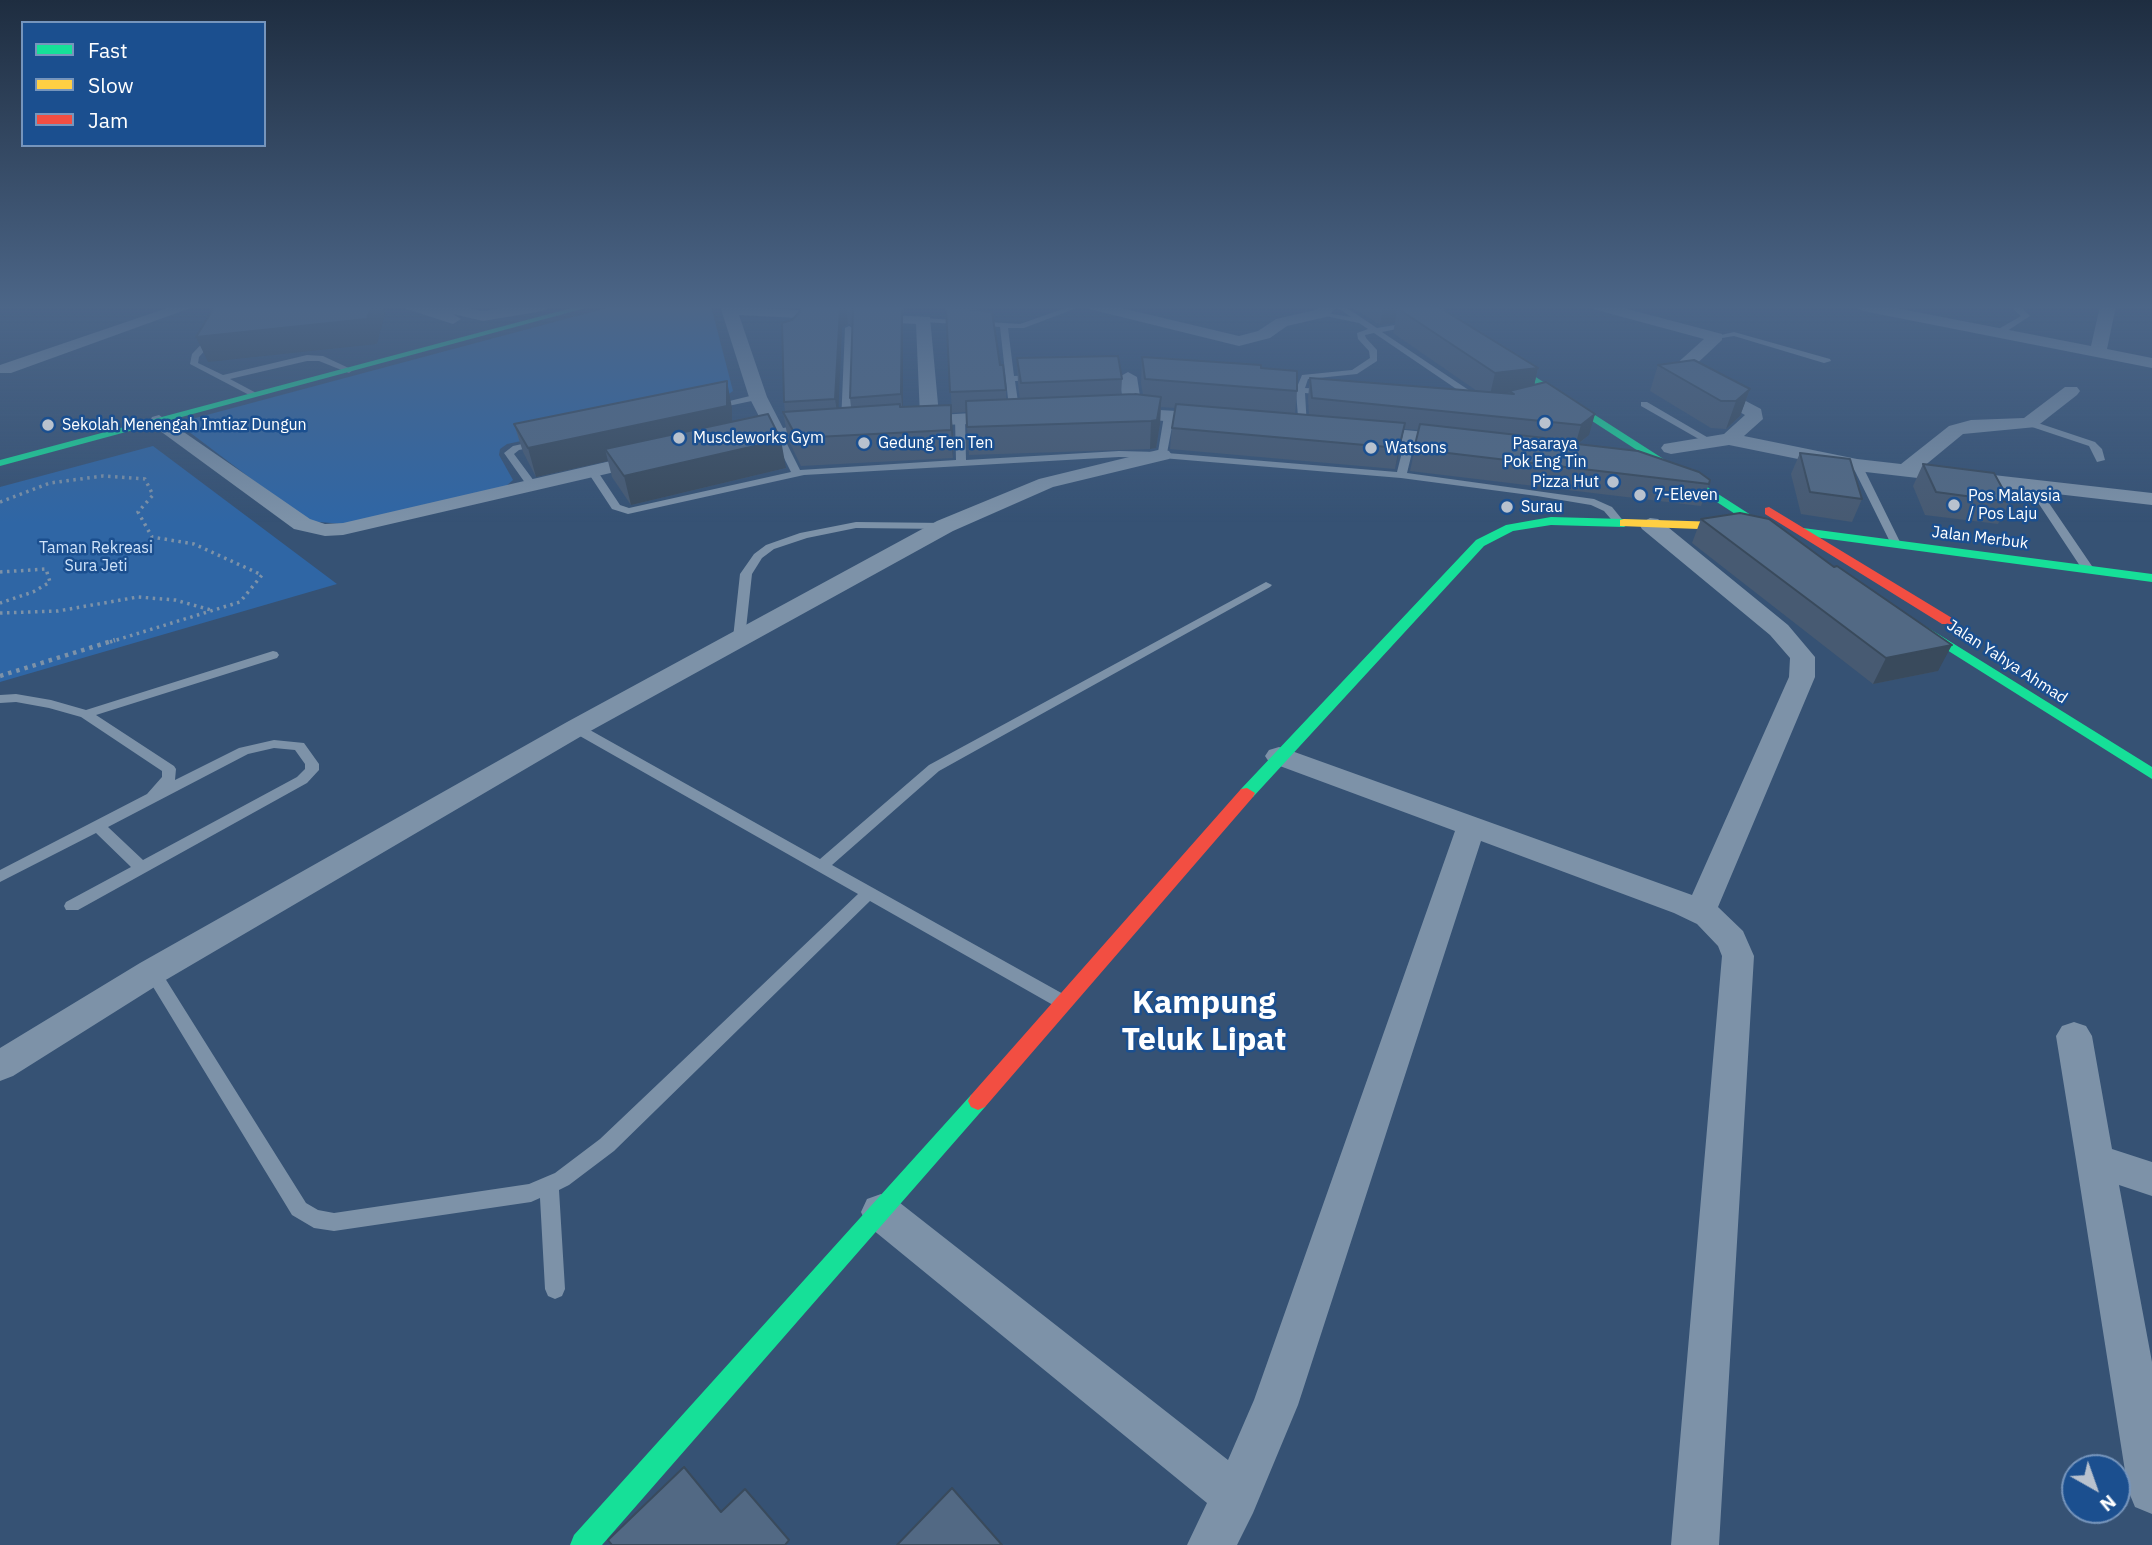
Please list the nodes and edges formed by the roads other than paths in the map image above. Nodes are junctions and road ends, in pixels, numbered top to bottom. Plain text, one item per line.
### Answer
1 (223, 378) edge
2 (319, 378) edge
3 (752, 378) edge
4 (847, 378) edge
5 (927, 378) edge
6 (1044, 378) edge
7 (1128, 378) edge
8 (1305, 378) edge
9 (1447, 378) edge
10 (1536, 378) edge
11 (1545, 378) edge
12 (1685, 378) edge
13 (1009, 379) joint
14 (1274, 388) edge
15 (1300, 390) junction
16 (2071, 391) dead end
17 (1340, 393) edge
18 (256, 395) junction
19 (1560, 395) junction
20 (758, 397) junction
21 (1540, 400) edge
22 (1460, 403) edge
23 (1644, 404) dead end
24 (704, 408) edge
25 (1134, 413) junction
26 (1108, 414) edge
27 (1169, 416) junction
28 (1022, 417) joint
29 (960, 419) junction
30 (159, 421) junction
31 (930, 421) junction
32 (1235, 421) edge
33 (894, 423) edge
34 (2029, 423) junction
35 (870, 424) edge
36 (845, 425) junction
37 (1302, 427) edge
38 (1343, 430) edge
39 (776, 432) junction
40 (1411, 436) junction
41 (556, 439) edge
42 (1707, 439) junction
43 (1729, 439) junction
44 (723, 443) edge
45 (1478, 443) edge
46 (1162, 455) junction
47 (1668, 456) junction
48 (658, 457) edge
49 (1624, 460) edge
50 (2100, 460) dead end
51 (1692, 461) dead end
52 (0, 463) edge
53 (961, 463) junction
54 (1857, 465) junction
55 (592, 471) junction
56 (1905, 471) junction
57 (797, 473) junction
58 (1401, 475) junction
59 (532, 485) junction
60 (2032, 486) junction
61 (2152, 499) edge
62 (1758, 503) dead end
63 (1620, 523) junction
64 (1650, 524) junction
65 (945, 526) junction
66 (1764, 527) junction
67 (1802, 532) junction
68 (1896, 544) junction
69 (1799, 550) edge
70 (2088, 569) junction
71 (2152, 578) edge
72 (1266, 585) dead end
73 (1893, 609) edge
74 (1966, 632) dead end
75 (739, 638) junction
76 (274, 654) dead end
77 (0, 699) edge
78 (86, 714) junction
79 (576, 728) junction
80 (1279, 756) junction
81 (2152, 774) edge
82 (152, 797) junction
83 (99, 827) junction
84 (1471, 827) junction
85 (823, 865) junction
86 (142, 868) junction
87 (0, 877) edge
88 (870, 892) junction
89 (72, 906) dead end
90 (1700, 912) junction
91 (152, 972) junction
92 (1063, 1003) junction
93 (2074, 1036) dead end
94 (0, 1066) edge
95 (2095, 1160) junction
96 (2152, 1179) edge
97 (549, 1186) junction
98 (881, 1212) junction
99 (555, 1289) dead end
100 (2152, 1490) edge
101 (1236, 1496) junction
102 (584, 1545) edge
103 (1211, 1545) edge
104 (1695, 1545) edge

1 - 18 lane
2 - 18 street
3 - 20 street
4 - 36 lane
5 - 31 street
6 - 13 lane
7 - 25 street
8 - 15 lane
9 - 22 lane
10 - 19 street
11 - 47 street
12 - 43 street
13 - 28 lane
14 - 15 lane
15 - 17 lane
15 - 37 lane
16 - 34 street
18 - 30 street
19 - 21 lane
19 - 47 street
20 - 24 lane
20 - 39 street
23 - 42 lane
25 - 26 street
25 - 27 street
27 - 32 street
27 - 46 lane
28 - 29 street
29 - 31 street
29 - 53 lane
30 - 52 street
30 - 59 street
31 - 33 street
34 - 50 lane
34 - 56 street
35 - 36 street
36 - 39 street
38 - 40 street
39 - 44 street
39 - 57 lane
40 - 45 street
40 - 58 lane
41 - 59 lane
42 - 43 street
42 - 47 street
43 - 54 street
46 - 53 lane
46 - 58 lane
46 - 65 street
47 - 49 street
47 - 51 street
47 - 66 street
48 - 55 street
53 - 57 lane
54 - 56 street
54 - 68 lane
55 - 57 lane
55 - 59 street
56 - 60 street
58 - 63 lane
60 - 61 street
60 - 70 lane
62 - 67 street, Jalan Yahya Ahmad
63 - 64 street
63 - 80 street
64 - 66 street
64 - 90 street
65 - 75 street
65 - 75 lane
66 - 69 street
67 - 68 street, Jalan Merbuk
67 - 74 street, Jalan Yahya Ahmad
68 - 70 street, Jalan Merbuk
70 - 71 street, Jalan Merbuk
72 - 85 lane
73 - 81 street, Jalan Yahya Ahmad
75 - 79 street
76 - 78 lane
77 - 78 lane
78 - 82 lane
79 - 85 lane
79 - 91 street
80 - 84 street
80 - 92 street
82 - 83 lane
82 - 86 lane
83 - 86 lane
83 - 87 lane
84 - 90 street
84 - 101 street
85 - 88 lane
86 - 89 lane
88 - 92 lane
88 - 97 lane
90 - 104 street
91 - 94 street
91 - 97 lane
92 - 98 street
93 - 95 street
95 - 96 street
95 - 100 street
97 - 99 lane
98 - 101 street
98 - 102 street
101 - 103 street

